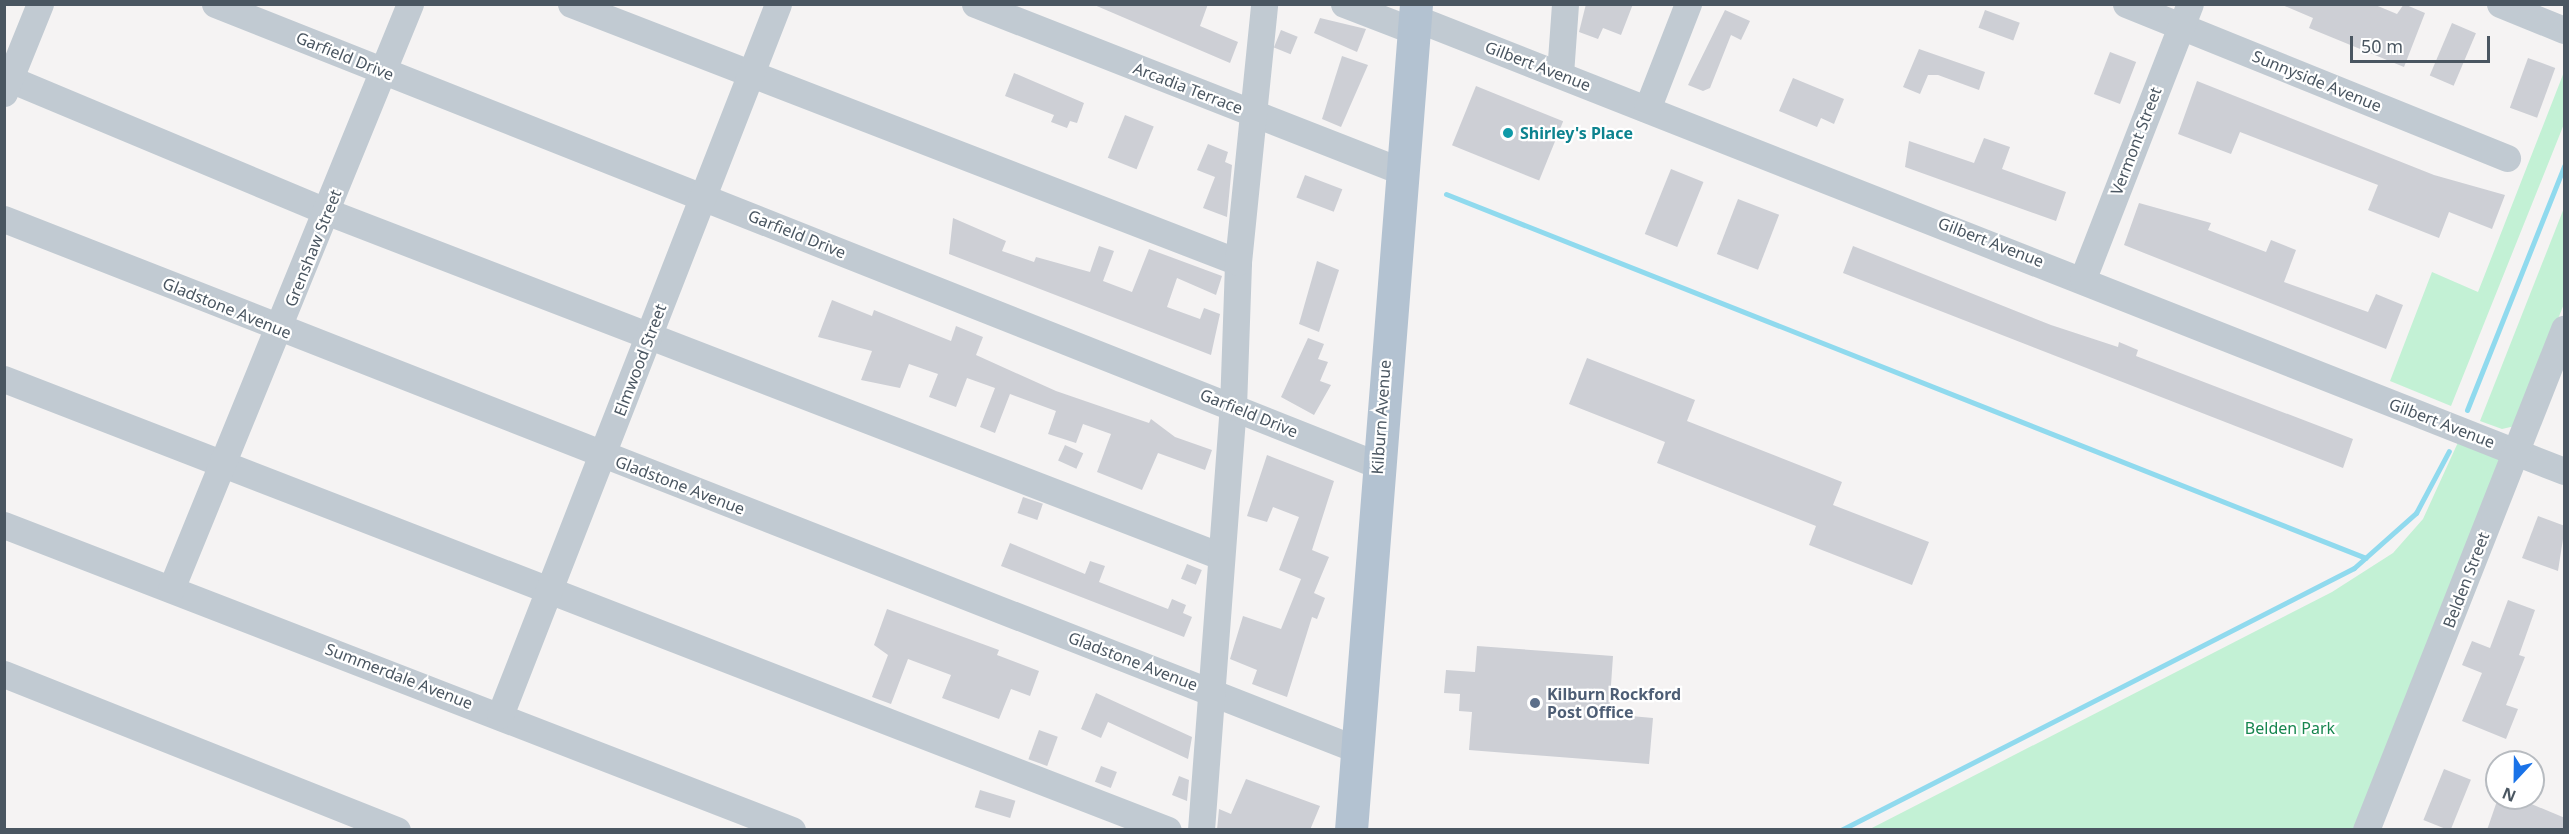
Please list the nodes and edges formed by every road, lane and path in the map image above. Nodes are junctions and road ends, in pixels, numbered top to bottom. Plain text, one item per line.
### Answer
1 (40, 4) edge
2 (215, 4) edge
3 (410, 4) edge
4 (571, 4) edge
5 (778, 4) edge
6 (975, 4) edge
7 (1264, 4) edge
8 (1344, 4) edge
9 (1565, 4) edge
10 (1688, 4) edge
11 (2126, 4) edge
12 (2500, 4) edge
13 (2186, 15) edge
14 (1415, 18) edge
15 (2565, 30) edge
16 (385, 71) junction
17 (752, 72) junction
18 (1560, 75) junction
19 (7, 86) edge
20 (1647, 109) junction
21 (1254, 114) junction
22 (2507, 158) dead end
23 (1401, 171) junction
24 (704, 198) junction
25 (328, 212) junction
26 (4, 219) edge
27 (1238, 262) junction
28 (2083, 278) junction
29 (280, 329) junction
30 (2565, 329) edge
31 (651, 332) junction
32 (4, 379) edge
33 (1233, 407) junction
34 (2516, 452) junction
35 (603, 455) junction
36 (223, 465) junction
37 (1378, 465) junction
38 (2565, 471) edge
39 (4, 525) edge
40 (1218, 555) junction
41 (171, 589) junction
42 (546, 590) junction
43 (4, 674) edge
44 (1209, 691) junction
45 (500, 715) junction
46 (1356, 749) junction
47 (397, 830) edge
48 (792, 830) edge
49 (1168, 830) edge
50 (1201, 830) edge
51 (1351, 830) edge
52 (2366, 830) edge

1 - 19 street
2 - 16 street, Garfield Drive
3 - 16 street, Grenshaw Street
4 - 17 street
5 - 17 street, Elmwood Street
6 - 21 street, Arcadia Terrace
7 - 21 street
8 - 14 street, Gilbert Avenue
9 - 18 street
10 - 20 street
11 - 13 street, Sunnyside Avenue
12 - 15 street
13 - 22 street, Sunnyside Avenue
13 - 28 street, Vermont Street
14 - 18 street, Gilbert Avenue
14 - 23 main road, Kilburn Avenue
16 - 24 street, Garfield Drive
16 - 25 street, Grenshaw Street
17 - 24 street, Elmwood Street
17 - 27 street
18 - 20 street, Gilbert Avenue
19 - 25 street
20 - 28 street, Gilbert Avenue
21 - 23 street, Arcadia Terrace
21 - 27 street
23 - 37 main road, Kilburn Avenue
24 - 31 street, Elmwood Street
24 - 33 street, Garfield Drive
25 - 29 street, Grenshaw Street
25 - 31 street
26 - 29 street, Gladstone Avenue
27 - 33 street
28 - 34 street, Gilbert Avenue
29 - 35 street, Gladstone Avenue
29 - 36 street, Grenshaw Street
30 - 34 street, Belden Street
31 - 35 street, Elmwood Street
31 - 40 street
32 - 36 street
33 - 37 street, Garfield Drive
33 - 40 street
34 - 38 street, Gilbert Avenue
34 - 52 street, Belden Street
35 - 42 street, Elmwood Street
35 - 44 street, Gladstone Avenue
36 - 41 street, Grenshaw Street
36 - 42 street
37 - 46 main road, Kilburn Avenue
39 - 41 street, Summerdale Avenue
40 - 44 street
41 - 45 street, Summerdale Avenue
42 - 45 street, Elmwood Street
42 - 49 street
43 - 47 street
44 - 46 street, Gladstone Avenue
44 - 50 street
45 - 48 street, Summerdale Avenue
46 - 51 main road, Kilburn Avenue

